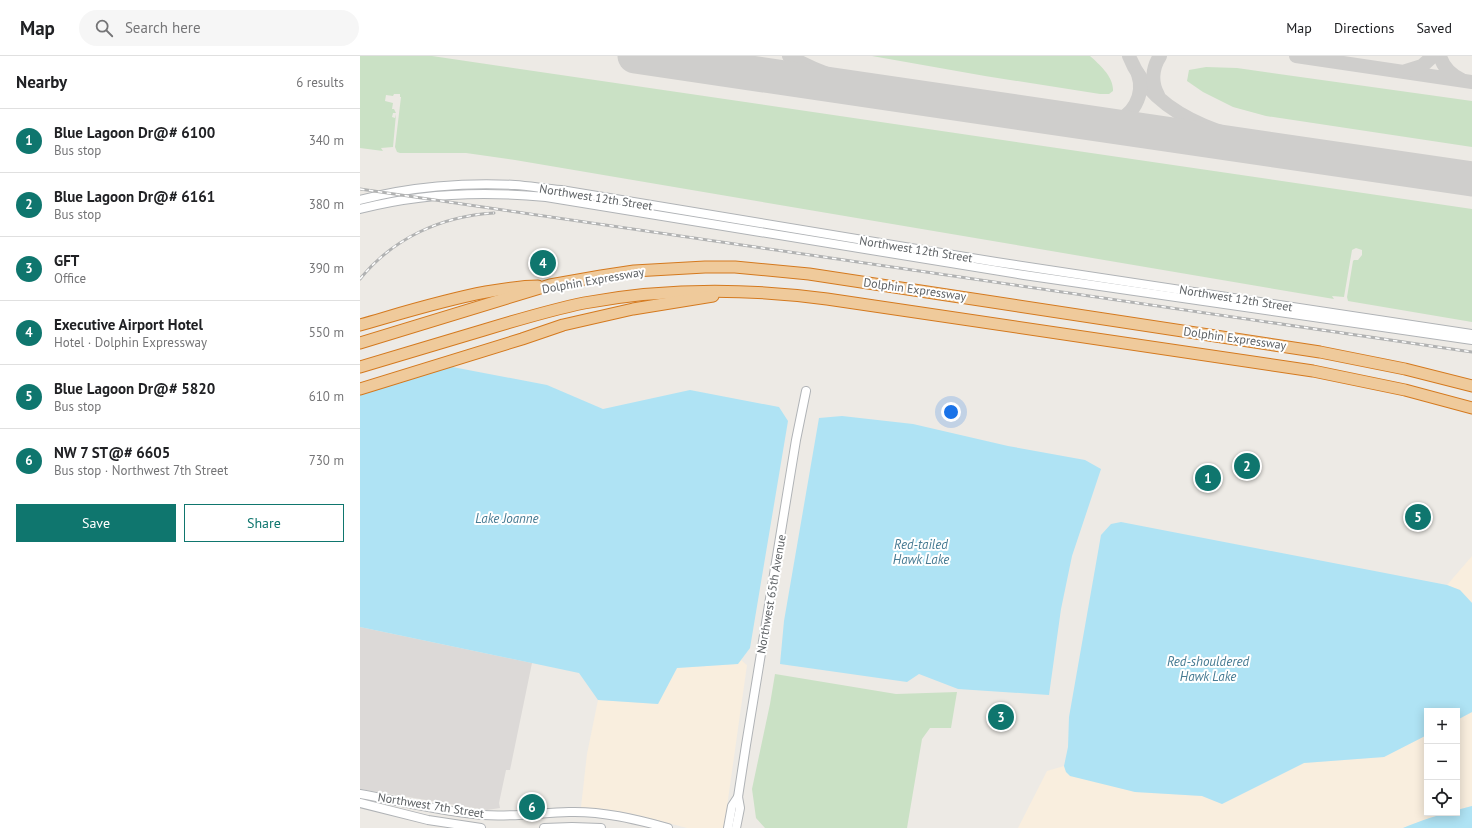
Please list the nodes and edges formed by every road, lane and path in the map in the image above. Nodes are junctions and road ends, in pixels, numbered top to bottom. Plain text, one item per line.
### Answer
1 (360, 200) edge
2 (360, 209) edge
3 (550, 285) junction
4 (746, 291) junction
5 (360, 325) edge
6 (1472, 334) edge
7 (1472, 340) edge
8 (361, 342) edge
9 (360, 367) edge
10 (1472, 386) edge
11 (360, 389) edge
12 (806, 391) dead end
13 (1472, 408) edge
14 (360, 794) edge
15 (738, 797) junction
16 (360, 803) edge
17 (480, 828) edge
18 (544, 828) edge
19 (601, 828) edge
20 (668, 828) edge
21 (728, 828) edge
22 (736, 828) edge

1 - 6 main road, Northwest 12th Street
2 - 7 main road, Northwest 12th Street
3 - 5 highway
3 - 8 highway, Dolphin Expressway
3 - 10 highway, Dolphin Expressway
4 - 9 highway, Dolphin Expressway
4 - 11 highway
4 - 13 highway, Dolphin Expressway
12 - 15 main road, Northwest 65th Avenue
14 - 20 main road, Northwest 7th Street
15 - 21 main road, Northwest 65th Avenue
15 - 22 main road, Northwest 65th Avenue
16 - 17 main road, Northwest 7th Street
18 - 19 main road

